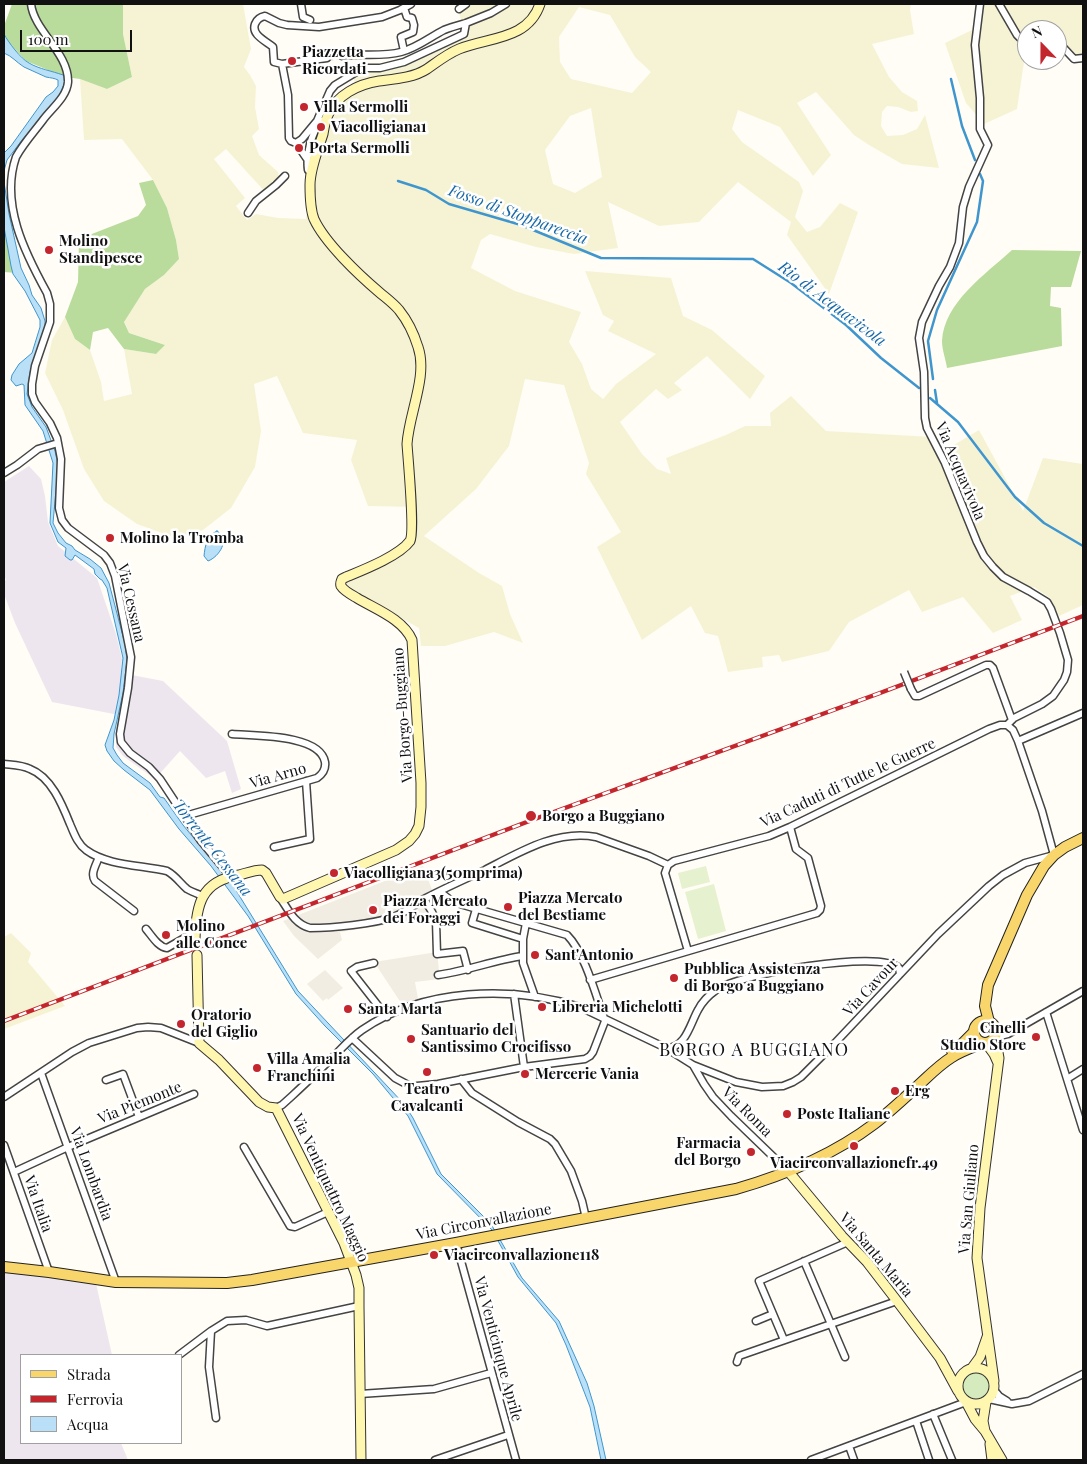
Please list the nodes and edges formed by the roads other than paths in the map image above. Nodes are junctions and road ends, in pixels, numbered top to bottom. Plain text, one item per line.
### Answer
1 (31, 4) edge
2 (301, 4) edge
3 (411, 4) edge
4 (466, 4) edge
5 (506, 4) edge
6 (540, 4) edge
7 (980, 4) edge
8 (999, 4) edge
9 (404, 8) junction
10 (459, 9) dead end
11 (310, 20) dead end
12 (466, 23) junction
13 (1017, 35) edge
14 (404, 51) junction
15 (1067, 51) edge
16 (342, 56) tunnel mouth
17 (327, 58) tunnel mouth
18 (1083, 58) edge
19 (282, 66) junction
20 (326, 116) junction
21 (310, 134) junction
22 (296, 143) junction
23 (307, 159) junction
24 (312, 172) junction
25 (285, 176) dead end
26 (248, 213) dead end
27 (58, 443) junction
28 (4, 473) edge
29 (904, 672) dead end
30 (1083, 713) edge
31 (1009, 722) junction
32 (232, 734) dead end
33 (1018, 741) junction
34 (4, 764) edge
35 (306, 781) junction
36 (185, 816) junction
37 (790, 827) junction
38 (1083, 838) edge
39 (274, 847) dead end
40 (1054, 855) junction
41 (99, 857) junction
42 (668, 865) junction
43 (230, 876) junction
44 (436, 893) junction
45 (204, 896) junction
46 (282, 899) junction
47 (424, 899) junction
48 (476, 909) junction
49 (134, 911) dead end
50 (526, 923) junction
51 (146, 929) dead end
52 (195, 936) joint
53 (523, 939) junction
54 (688, 951) junction
55 (197, 955) tunnel mouth
56 (523, 956) junction
57 (374, 963) dead end
58 (468, 970) junction
59 (900, 974) junction
60 (438, 975) dead end
61 (590, 980) junction
62 (1083, 991) edge
63 (514, 994) junction
64 (535, 997) junction
65 (1046, 1012) junction
66 (387, 1017) junction
67 (605, 1021) junction
68 (986, 1028) junction
69 (352, 1038) junction
70 (199, 1043) junction
71 (984, 1043) junction
72 (666, 1048) junction
73 (998, 1063) junction
74 (693, 1065) junction
75 (524, 1067) junction
76 (1083, 1068) edge
77 (934, 1069) junction
78 (41, 1073) junction
79 (461, 1079) junction
80 (1067, 1079) junction
81 (106, 1080) dead end
82 (194, 1094) dead end
83 (4, 1097) edge
84 (276, 1108) junction
85 (139, 1117) junction
86 (1083, 1130) edge
87 (4, 1145) edge
88 (68, 1146) junction
89 (244, 1147) dead end
90 (788, 1171) junction
91 (14, 1172) junction
92 (328, 1212) junction
93 (585, 1214) dead end
94 (848, 1242) junction
95 (456, 1243) junction
96 (351, 1262) junction
97 (804, 1262) junction
98 (4, 1267) edge
99 (49, 1272) junction
100 (116, 1282) junction
101 (897, 1301) junction
102 (359, 1306) junction
103 (773, 1314) junction
104 (756, 1322) dead end
105 (831, 1324) junction
106 (211, 1331) junction
107 (987, 1337) junction
108 (784, 1340) junction
109 (180, 1354) edge
110 (845, 1357) dead end
111 (940, 1358) junction
112 (737, 1362) dead end
113 (968, 1371) junction
114 (491, 1373) junction
115 (1083, 1374) edge
116 (994, 1386) junction
117 (958, 1391) junction
118 (360, 1394) junction
119 (987, 1400) junction
120 (966, 1402) junction
121 (1012, 1404) junction
122 (933, 1414) junction
123 (216, 1418) dead end
124 (916, 1421) junction
125 (508, 1435) junction
126 (987, 1435) junction
127 (850, 1446) junction
128 (361, 1460) edge
129 (436, 1460) edge
130 (516, 1460) edge
131 (814, 1460) edge
132 (854, 1460) edge
133 (929, 1460) edge
134 (952, 1460) edge
135 (992, 1460) edge
136 (1002, 1460) edge

1 - 27 street, Via Cessana
2 - 11 street
3 - 9 street
4 - 10 street
5 - 12 street
6 - 20 street
7 - 31 street, Via Acquavivola
8 - 13 street
9 - 14 street
9 - 19 street
12 - 14 street
12 - 21 street
14 - 16 street
15 - 18 street
17 - 19 street
19 - 22 street
20 - 21 street
20 - 24 street
21 - 22 street
21 - 23 street
22 - 23 street
23 - 24 street
24 - 46 street, Via Borgo-Buggiano
25 - 26 street
27 - 28 street
27 - 36 street, Via Cessana
29 - 31 street, bridge
30 - 33 street
31 - 33 street
31 - 37 street, Via Caduti di Tutte le Guerre
32 - 35 street, Via Arno
33 - 40 street
34 - 41 street
35 - 36 street, Via Arno
35 - 39 street
36 - 43 street, Via Cessana
37 - 42 street, Via Caduti di Tutte le Guerre
37 - 54 street
38 - 40 main road
40 - 59 street, Via Cavour
40 - 68 main road
41 - 45 street
41 - 49 street
42 - 44 street
42 - 54 street
43 - 45 street
43 - 46 street
44 - 47 street
44 - 48 street
45 - 52 street
46 - 47 street
47 - 58 street
48 - 50 street
48 - 53 street
50 - 53 street
50 - 61 street
51 - 52 street
53 - 56 street
54 - 61 street
55 - 70 street
56 - 58 street
56 - 64 street
57 - 66 street
58 - 60 street
59 - 72 street
59 - 74 street, Via Cavour
61 - 67 street
62 - 65 street
63 - 64 street, Via Cavour
63 - 66 street, Via Cavour
63 - 75 street
64 - 67 street, Via Cavour
65 - 68 street
65 - 80 street
66 - 69 street, Via Cavour
67 - 72 street, Via Cavour
67 - 75 street
68 - 71 main road, Via Circonvallazione
68 - 71 main road
68 - 73 street, Via San Giuliano
68 - 77 main road, Via Circonvallazione
69 - 79 street
69 - 84 street, Via Cavour
70 - 78 street
70 - 84 street
71 - 73 street
71 - 77 main road, Via Circonvallazione
72 - 74 street, Via Cavour
73 - 107 street, Via San Giuliano
74 - 90 street, Via Roma
75 - 79 street
76 - 80 street
77 - 90 main road, Via Circonvallazione
78 - 83 street
78 - 88 street, Via Lombardia
79 - 93 street
80 - 86 street
81 - 85 street
82 - 85 street, Via Piemonte
84 - 92 street, Via Ventiquattro Maggio
85 - 88 street, Via Piemonte
87 - 91 street, Via Italia
88 - 91 street, Via Piemonte
88 - 100 street, Via Lombardia
89 - 92 street
90 - 94 street, Via Santa Maria
90 - 95 main road, Via Circonvallazione
91 - 99 street, Via Italia
92 - 96 street, Via Ventiquattro Maggio
94 - 97 street
94 - 101 street, Via Santa Maria
95 - 96 main road, Via Circonvallazione
95 - 114 street, Via Venticinque Aprile
96 - 100 main road, Via Circonvallazione
96 - 102 street, Via Ventiquattro Maggio
97 - 103 street
97 - 105 street
98 - 99 main road, Via Circonvallazione
99 - 100 main road, Via Circonvallazione
101 - 105 street
101 - 111 street, Via Santa Maria
102 - 106 street
102 - 118 street, Via Ventiquattro Maggio
103 - 104 street
103 - 108 street
105 - 108 street
105 - 110 street
106 - 109 street
106 - 123 street
107 - 113 street
107 - 116 street, Via San Giuliano
108 - 112 street
111 - 113 street
111 - 117 street
113 - 116 street
113 - 117 street
114 - 118 street
114 - 125 street, Via Venticinque Aprile
115 - 121 street
116 - 119 street
116 - 121 street
117 - 120 street
118 - 128 street, Via Ventiquattro Maggio
119 - 120 street
119 - 121 street
119 - 126 street
120 - 122 street
120 - 126 street
122 - 124 street
122 - 134 street
124 - 127 street
124 - 133 street
125 - 129 street
125 - 130 street, Via Venticinque Aprile
126 - 135 street
126 - 136 street
127 - 131 street
127 - 132 street

